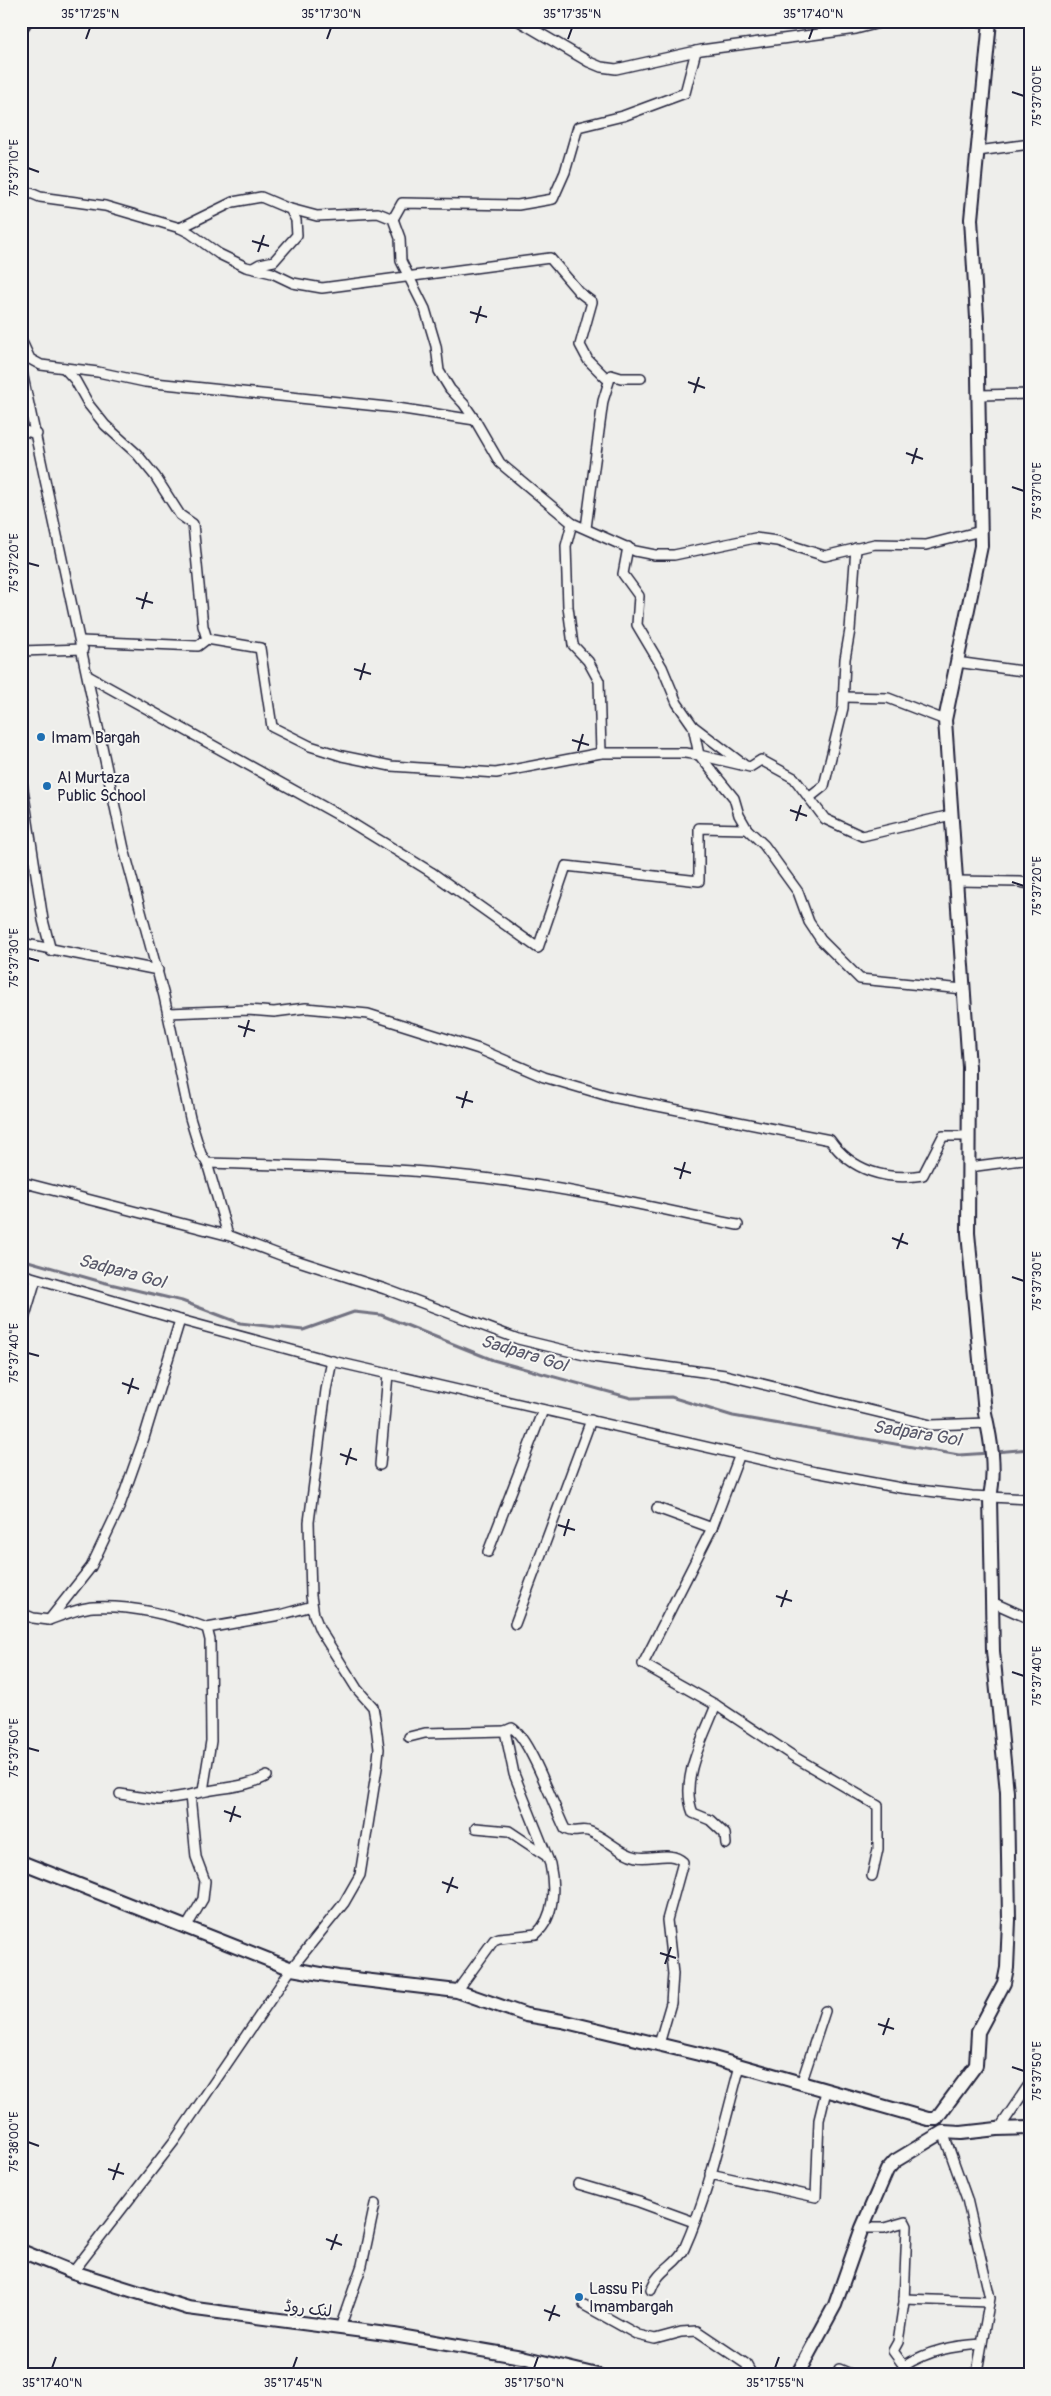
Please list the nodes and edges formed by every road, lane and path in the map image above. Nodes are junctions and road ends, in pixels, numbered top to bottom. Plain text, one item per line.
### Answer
1 (520, 21) edge
2 (887, 21) edge
3 (960, 21) edge
4 (990, 22) edge
5 (696, 51) junction
6 (1030, 144) edge
7 (978, 151) junction
8 (21, 189) edge
9 (290, 209) junction
10 (393, 219) junction
11 (180, 228) junction
12 (253, 268) junction
13 (409, 277) junction
14 (21, 339) edge
15 (64, 368) junction
16 (606, 378) dead end
17 (641, 378) dead end
18 (1030, 394) edge
19 (979, 395) junction
20 (475, 420) junction
21 (21, 430) edge
22 (37, 434) junction
23 (572, 523) junction
24 (586, 528) junction
25 (981, 531) junction
26 (628, 548) junction
27 (856, 548) junction
28 (208, 639) junction
29 (82, 645) junction
30 (21, 651) edge
31 (956, 662) junction
32 (1030, 672) edge
33 (88, 676) junction
34 (844, 697) junction
35 (945, 720) junction
36 (693, 726) junction
37 (601, 753) junction
38 (699, 755) junction
39 (746, 766) junction
40 (21, 776) edge
41 (809, 798) junction
42 (951, 815) junction
43 (747, 829) junction
44 (956, 881) junction
45 (1030, 884) edge
46 (21, 943) edge
47 (51, 951) junction
48 (158, 970) junction
49 (963, 989) junction
50 (168, 1012) junction
51 (969, 1136) junction
52 (1030, 1159) edge
53 (207, 1164) junction
54 (968, 1167) junction
55 (21, 1182) edge
56 (738, 1225) dead end
57 (228, 1235) junction
58 (21, 1274) edge
59 (36, 1279) junction
60 (180, 1320) junction
61 (21, 1329) edge
62 (332, 1361) junction
63 (388, 1374) junction
64 (543, 1410) junction
65 (591, 1420) junction
66 (988, 1426) junction
67 (740, 1454) junction
68 (380, 1465) dead end
69 (990, 1497) junction
70 (1030, 1499) edge
71 (657, 1508) dead end
72 (712, 1528) junction
73 (488, 1552) dead end
74 (992, 1602) junction
75 (312, 1606) junction
76 (21, 1613) edge
77 (1030, 1619) edge
78 (49, 1620) junction
79 (515, 1624) dead end
80 (207, 1628) junction
81 (716, 1705) junction
82 (505, 1731) junction
83 (409, 1737) dead end
84 (267, 1776) dead end
85 (203, 1791) junction
86 (120, 1794) dead end
87 (190, 1795) junction
88 (476, 1828) dead end
89 (726, 1844) dead end
90 (546, 1856) junction
91 (21, 1862) edge
92 (872, 1876) dead end
93 (187, 1926) junction
94 (292, 1968) junction
95 (457, 1991) junction
96 (825, 2011) dead end
97 (659, 2044) junction
98 (740, 2066) junction
99 (1030, 2083) edge
100 (800, 2084) junction
101 (826, 2091) junction
102 (936, 2119) junction
103 (1030, 2128) edge
104 (999, 2129) junction
105 (944, 2132) junction
106 (710, 2174) junction
107 (578, 2184) dead end
108 (375, 2204) dead end
109 (694, 2222) junction
110 (862, 2228) junction
111 (21, 2251) edge
112 (73, 2272) junction
113 (651, 2290) dead end
114 (904, 2299) junction
115 (989, 2302) junction
116 (584, 2305) dead end
117 (340, 2328) junction
118 (982, 2344) junction
119 (839, 2369) dead end
120 (904, 2370) edge
121 (977, 2372) dead end
122 (597, 2375) edge
123 (752, 2375) edge
124 (797, 2375) edge
125 (853, 2375) edge

1 - 5 street
2 - 5 street
3 - 4 street
4 - 7 main road
5 - 10 street
6 - 7 street
7 - 19 main road
8 - 11 street
9 - 10 street
9 - 11 street
9 - 12 street
10 - 13 street
11 - 12 street
12 - 13 street
13 - 16 street
13 - 20 street
14 - 15 street
14 - 22 street
15 - 20 street
15 - 28 street
17 - 24 street
18 - 19 street
19 - 25 main road
20 - 23 street
21 - 22 street
22 - 29 street
23 - 24 street
23 - 37 street
24 - 26 street
25 - 27 street
25 - 31 main road
26 - 27 street
26 - 36 street
27 - 34 street
28 - 29 street
28 - 37 street
29 - 30 street
29 - 33 street
31 - 32 street
31 - 35 main road
33 - 43 street
33 - 48 street
34 - 35 street
34 - 41 street
35 - 42 main road
36 - 38 street
36 - 39 street
37 - 38 street
38 - 39 street
38 - 43 street
39 - 41 street
40 - 47 street
41 - 42 street
42 - 44 main road
43 - 49 street
44 - 45 street
44 - 49 main road
46 - 47 street
47 - 48 street
48 - 50 street
49 - 51 main road
50 - 51 street
50 - 53 street
51 - 54 main road
52 - 54 street
53 - 56 street
53 - 57 street
54 - 66 main road
55 - 57 street
57 - 66 street
58 - 59 street
59 - 60 street
59 - 61 street
60 - 62 street
60 - 78 street
62 - 63 street
62 - 75 street
63 - 64 street
63 - 68 street
64 - 65 street
64 - 73 street
65 - 67 street
65 - 79 street
66 - 69 main road
67 - 69 street
67 - 72 street
69 - 70 street
69 - 74 main road
71 - 72 street
72 - 81 street
74 - 77 street
74 - 102 main road
75 - 80 street
75 - 94 street
76 - 78 street
78 - 80 street
80 - 85 street
81 - 89 street
81 - 92 street
82 - 83 street
82 - 90 street
82 - 97 street
84 - 85 street
85 - 87 street
86 - 87 street
87 - 93 street
88 - 90 street
90 - 95 street
91 - 93 main road
93 - 94 main road
94 - 95 main road
94 - 112 street
95 - 97 main road
96 - 100 street
97 - 98 main road
98 - 100 main road
98 - 106 street
99 - 104 street
100 - 101 main road
101 - 102 main road
101 - 106 street
102 - 105 main road
103 - 104 main road
104 - 105 main road
105 - 110 main road
105 - 115 street
106 - 109 street
107 - 109 street
108 - 117 street
109 - 113 street
110 - 114 street
110 - 124 main road
111 - 112 main road, لنک روڈ
112 - 117 main road, لنک روڈ
114 - 115 street
114 - 120 street
115 - 118 street
116 - 123 street
117 - 122 main road, لنک روڈ
118 - 120 street
118 - 121 street
119 - 125 street

